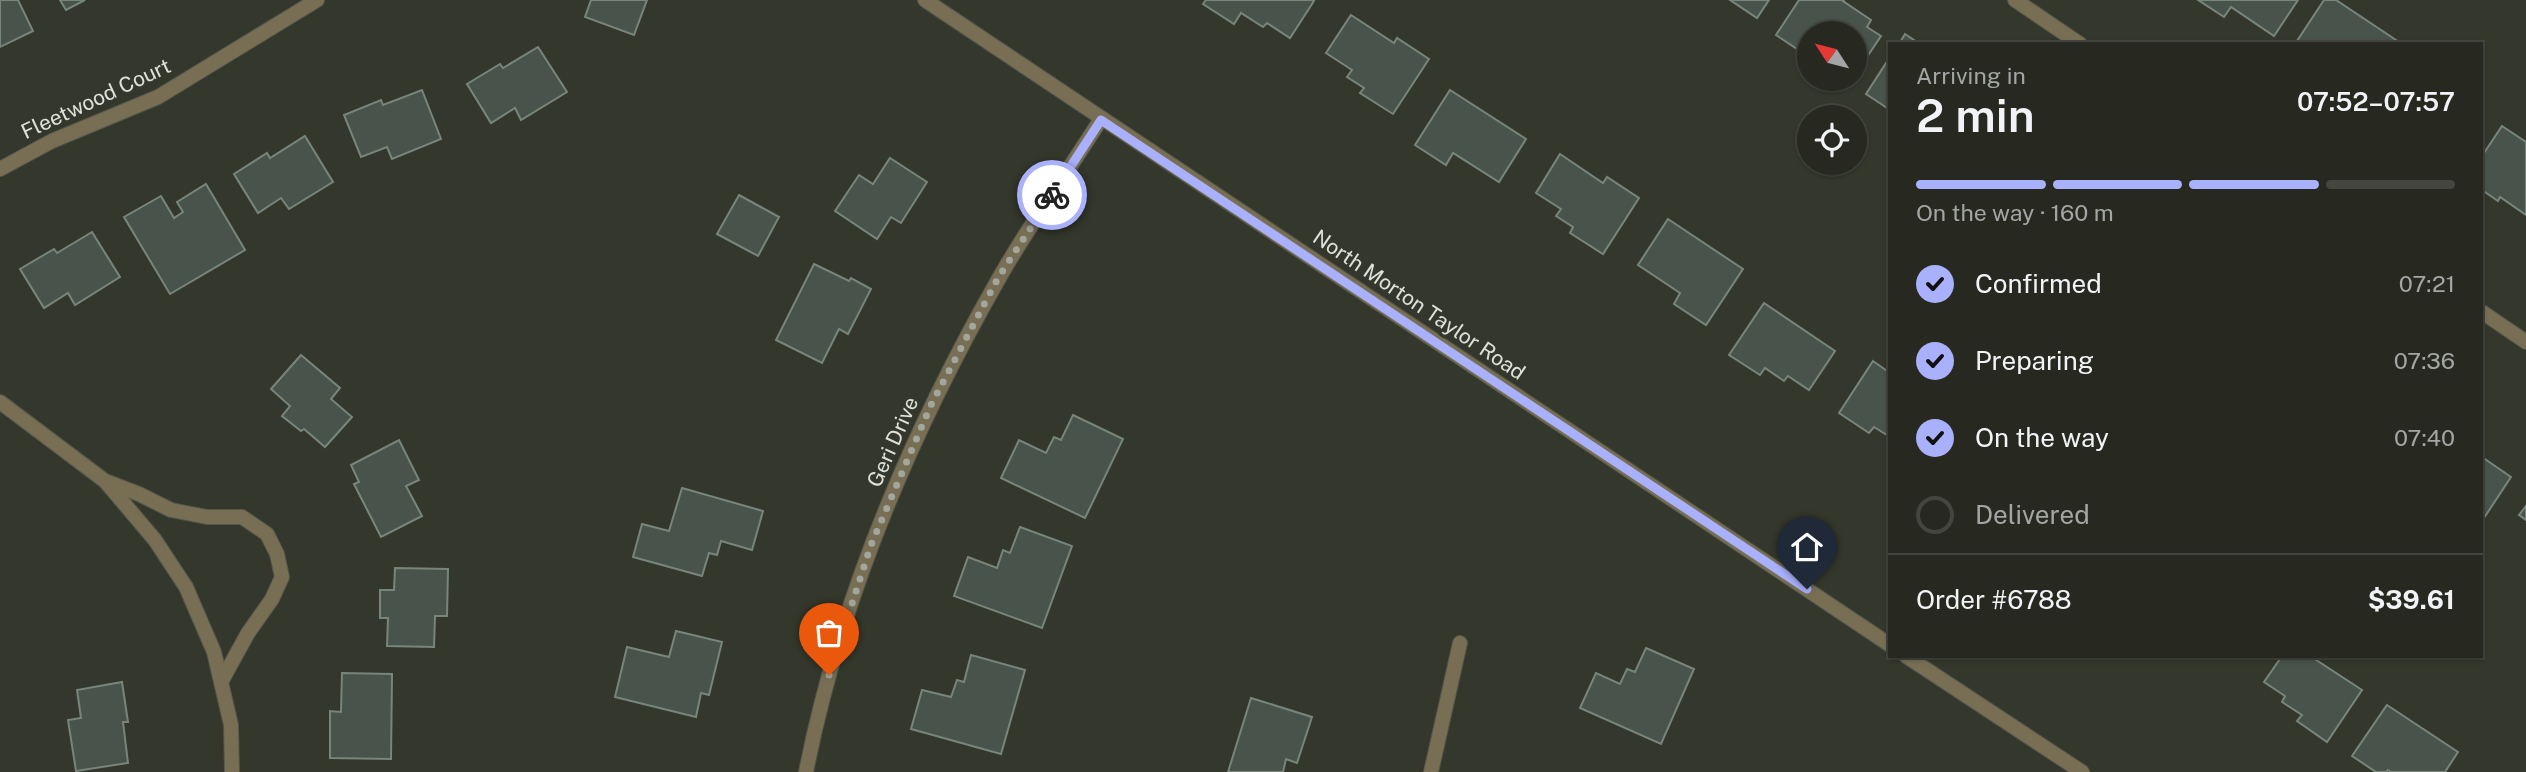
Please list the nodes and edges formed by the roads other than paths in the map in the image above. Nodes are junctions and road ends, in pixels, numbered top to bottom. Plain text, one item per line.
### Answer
1 (317, 0) edge
2 (925, 0) edge
3 (2015, 0) edge
4 (2077, 42) edge
5 (1101, 120) junction
6 (0, 169) edge
7 (2483, 313) edge
8 (2526, 342) edge
9 (0, 402) edge
10 (105, 481) junction
11 (1460, 643) dead end
12 (1888, 644) edge
13 (1909, 658) edge
14 (221, 682) junction
15 (232, 772) edge
16 (806, 772) edge
17 (1431, 772) edge
18 (2082, 772) edge

1 - 6 street, Fleetwood Court
2 - 5 street, North Morton Taylor Road
3 - 4 street
5 - 12 street, North Morton Taylor Road
5 - 16 street, Geri Drive
7 - 8 street
9 - 10 street
10 - 14 street
10 - 14 street
11 - 17 street
13 - 18 street
14 - 15 street

